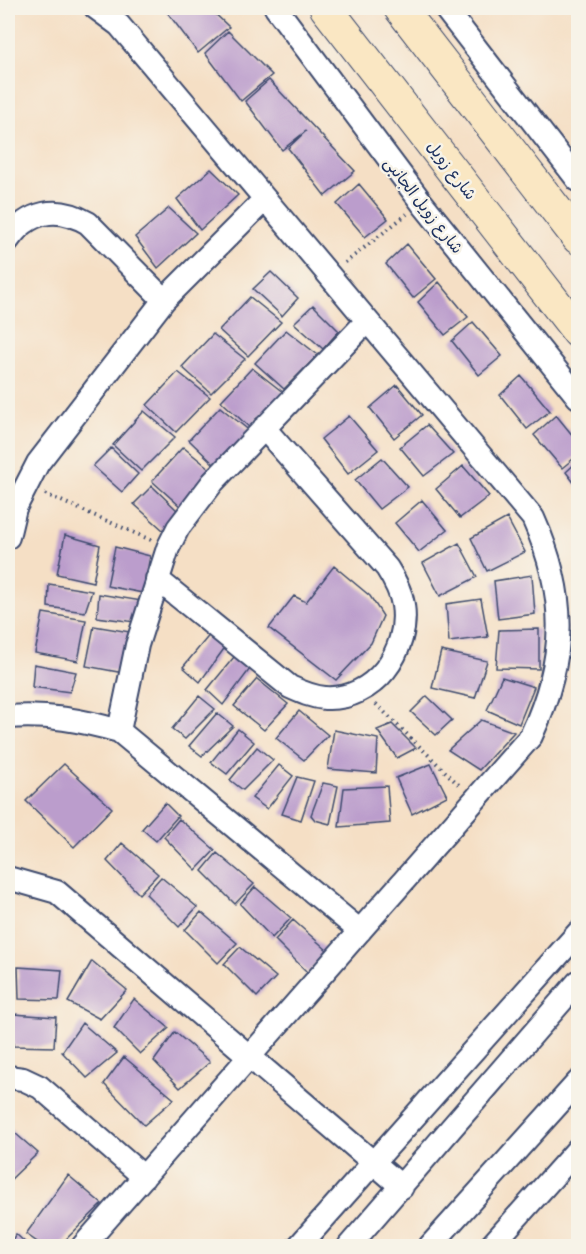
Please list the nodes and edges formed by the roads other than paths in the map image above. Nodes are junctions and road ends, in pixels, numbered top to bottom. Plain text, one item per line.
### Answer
1 (96, 8) edge
2 (276, 8) edge
3 (326, 8) edge
4 (400, 8) edge
5 (445, 8) edge
6 (579, 180) edge
7 (265, 199) junction
8 (579, 238) edge
9 (8, 240) edge
10 (164, 300) junction
11 (367, 321) junction
12 (579, 332) edge
13 (579, 397) edge
14 (264, 428) junction
15 (8, 537) edge
16 (157, 579) junction
17 (8, 717) edge
18 (119, 731) junction
19 (8, 878) edge
20 (360, 931) junction
21 (579, 933) edge
22 (579, 982) edge
23 (250, 1056) junction
24 (8, 1077) edge
25 (579, 1082) edge
26 (579, 1149) edge
27 (374, 1163) junction
28 (144, 1177) junction
29 (402, 1187) junction
30 (84, 1246) edge
31 (299, 1246) edge
32 (349, 1246) edge
33 (430, 1246) edge
34 (491, 1246) edge

1 - 7 street
2 - 13 street, شارع زويل الجانبى
3 - 12 main road, شارع زويل
4 - 8 main road
5 - 6 street
7 - 10 street
7 - 11 street
9 - 10 street
10 - 15 street
11 - 14 street
11 - 20 street
14 - 16 street
14 - 16 street
16 - 18 street
17 - 18 street
18 - 20 street
19 - 23 street
20 - 23 street
21 - 27 street
22 - 29 street
23 - 27 street
23 - 28 street
24 - 28 street
25 - 33 street
26 - 34 street
27 - 29 street
27 - 31 street
28 - 30 street
29 - 32 street

